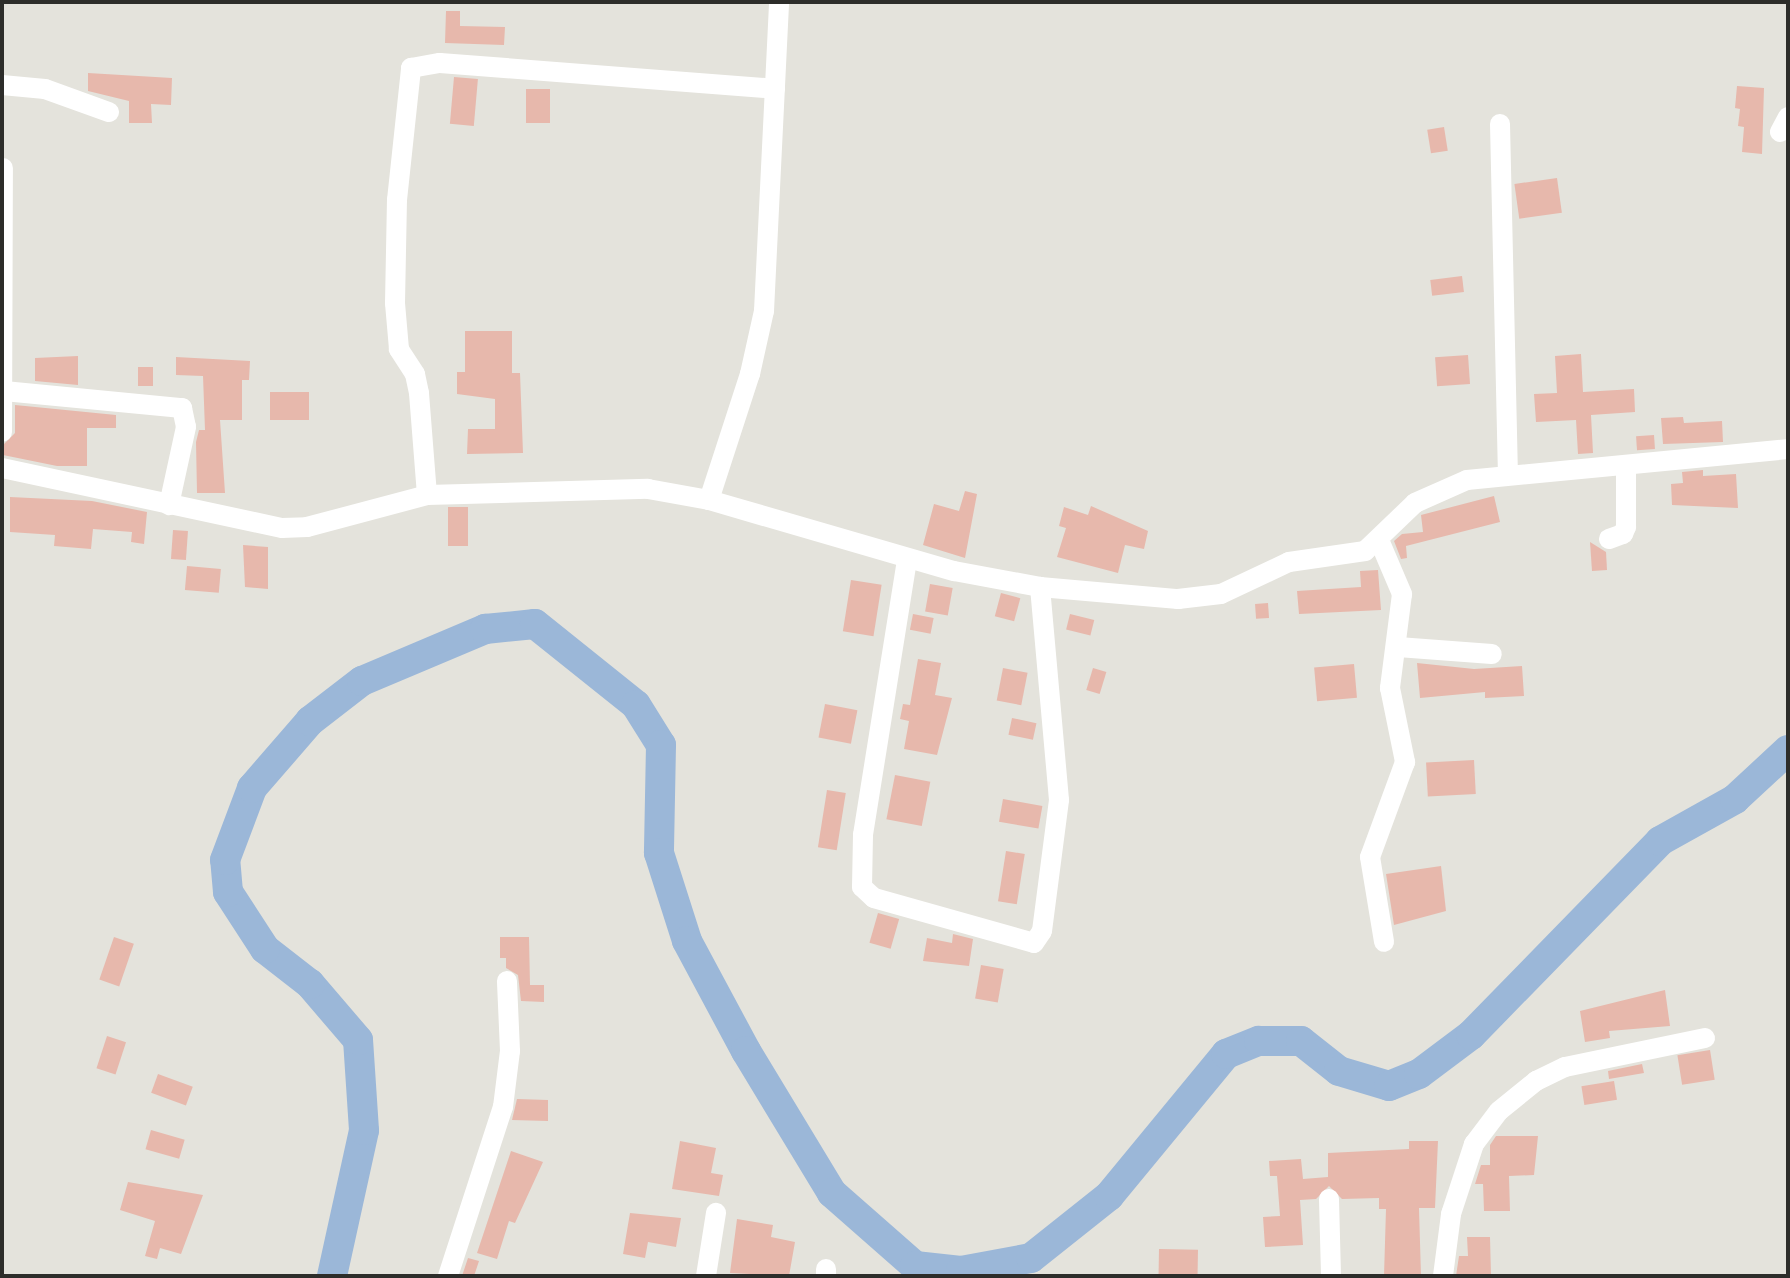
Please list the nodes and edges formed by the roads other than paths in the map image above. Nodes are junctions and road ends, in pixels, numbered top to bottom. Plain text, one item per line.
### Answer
1 (779, 2) edge
2 (2, 85) edge
3 (775, 89) junction
4 (109, 112) dead end
5 (1500, 124) dead end
6 (2, 155) edge
7 (2, 168) edge
8 (4, 391) junction
9 (2, 420) edge
10 (1788, 449) edge
11 (1626, 465) junction
12 (2, 468) edge
13 (1508, 475) junction
14 (427, 495) junction
15 (709, 500) junction
16 (169, 505) junction
17 (1609, 539) dead end
18 (1379, 540) junction
19 (907, 560) junction
20 (1040, 587) junction
21 (1398, 647) junction
22 (1492, 654) dead end
23 (1384, 942) dead end
24 (507, 981) dead end
25 (1705, 1038) dead end
26 (1329, 1199) dead end
27 (716, 1213) dead end
28 (448, 1276) edge
29 (706, 1276) edge
30 (1331, 1276) edge
31 (1443, 1276) edge

1 - 3 street
2 - 4 street
3 - 14 street
3 - 15 street
5 - 13 street
6 - 7 street
7 - 8 street
8 - 9 street
8 - 16 street
10 - 11 street
11 - 13 street
11 - 17 street
12 - 16 street
13 - 18 street
14 - 15 street
14 - 16 street
15 - 19 street
18 - 20 street
18 - 21 street
19 - 20 street
19 - 20 street
21 - 22 street
21 - 23 street
24 - 28 street
25 - 31 street
26 - 30 street
27 - 29 street

